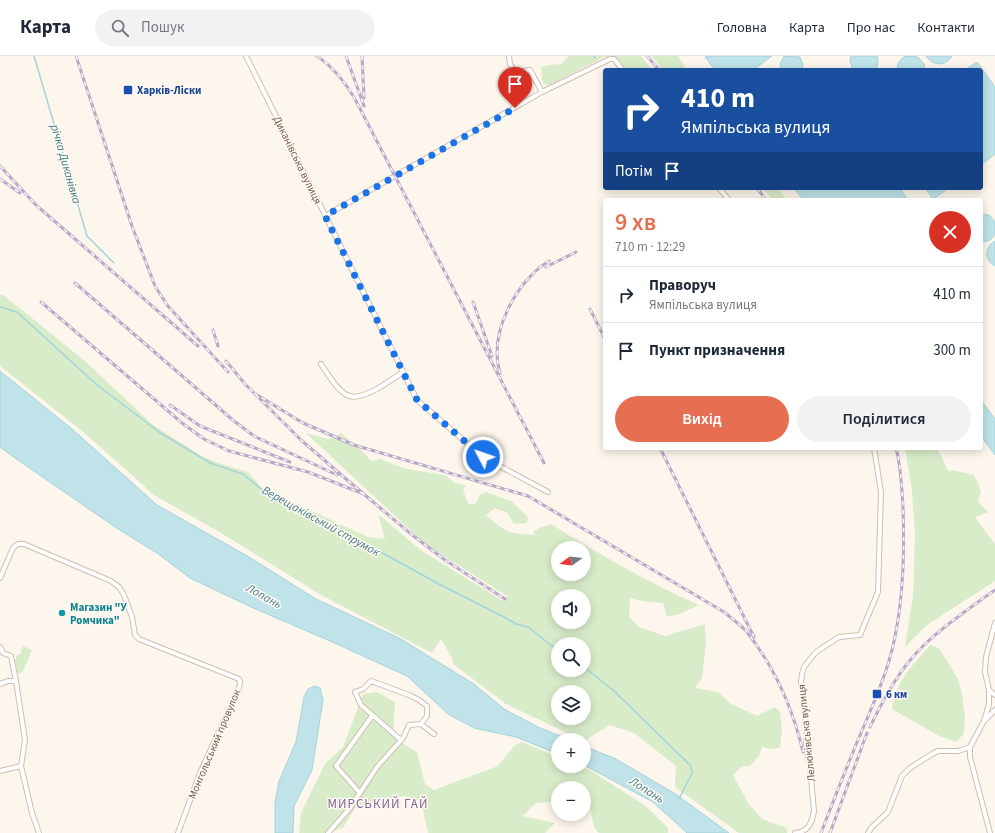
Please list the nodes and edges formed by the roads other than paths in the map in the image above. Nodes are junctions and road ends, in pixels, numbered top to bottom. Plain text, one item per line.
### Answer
1 (246, 56) edge
2 (509, 56) edge
3 (621, 68) edge
4 (542, 92) junction
5 (721, 190) edge
6 (727, 198) edge
7 (325, 216) junction
8 (321, 364) dead end
9 (403, 372) junction
10 (874, 450) edge
11 (548, 492) dead end
12 (0, 578) edge
13 (995, 623) edge
14 (0, 647) edge
15 (16, 681) junction
16 (0, 684) edge
17 (989, 690) junction
18 (995, 695) edge
19 (995, 710) edge
20 (372, 716) junction
21 (984, 721) junction
22 (421, 724) junction
23 (434, 734) dead end
24 (401, 740) junction
25 (970, 747) junction
26 (21, 766) junction
27 (0, 770) edge
28 (360, 793) junction
29 (39, 833) edge
30 (178, 833) edge
31 (328, 833) edge
32 (795, 833) edge
33 (868, 833) edge
34 (990, 833) edge

1 - 7 street, Диканівська вулиця
2 - 4 street
3 - 4 street
4 - 7 street
5 - 6 street
7 - 9 street, Диканівська вулиця
8 - 9 street
9 - 11 street, Диканівська вулиця
10 - 32 street, Лелюківська вулиця
12 - 30 street, Монгольський провулок
13 - 17 street
14 - 15 street
15 - 16 street
15 - 26 street
17 - 18 street
17 - 21 street
19 - 21 street
20 - 22 street
20 - 24 street
20 - 28 street
21 - 25 street
22 - 23 street
22 - 24 street
24 - 28 street
25 - 33 street
25 - 34 street
26 - 27 street
26 - 29 street
28 - 31 street

